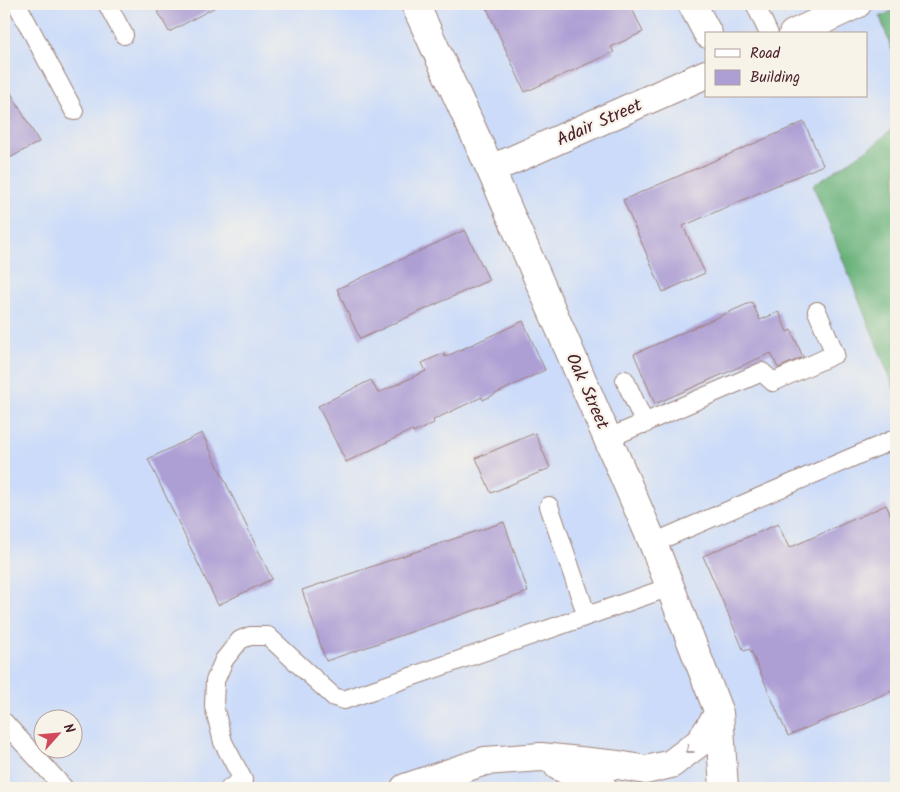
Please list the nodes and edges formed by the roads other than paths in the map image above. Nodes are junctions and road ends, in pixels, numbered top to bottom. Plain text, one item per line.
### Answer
1 (17, 4) edge
2 (107, 4) edge
3 (415, 4) edge
4 (692, 4) edge
5 (755, 4) edge
6 (856, 4) edge
7 (707, 32) edge
8 (768, 32) edge
9 (797, 32) edge
10 (124, 35) dead end
11 (705, 74) edge
12 (74, 111) dead end
13 (490, 168) junction
14 (817, 311) dead end
15 (625, 380) dead end
16 (645, 424) junction
17 (609, 438) junction
18 (896, 441) edge
19 (549, 506) dead end
20 (653, 543) junction
21 (670, 587) junction
22 (587, 616) junction
23 (719, 713) junction
24 (4, 722) edge
25 (541, 757) junction
26 (241, 785) edge
27 (64, 788) edge
28 (406, 788) edge
29 (603, 788) edge
30 (724, 788) edge

1 - 12 lane
2 - 10 lane
3 - 13 street, Oak Street
4 - 7 street
5 - 8 lane
6 - 9 street
11 - 13 street, Adair Street
13 - 17 street, Oak Street
14 - 16 lane
15 - 16 lane
16 - 17 lane
17 - 20 street, Oak Street
18 - 20 lane
19 - 22 lane
20 - 21 street, Oak Street
21 - 22 lane
21 - 23 street, Oak Street
22 - 26 lane
23 -> 25 street
23 - 30 street, Oak Street
24 - 27 lane
25 - 28 street
25 - 29 street

